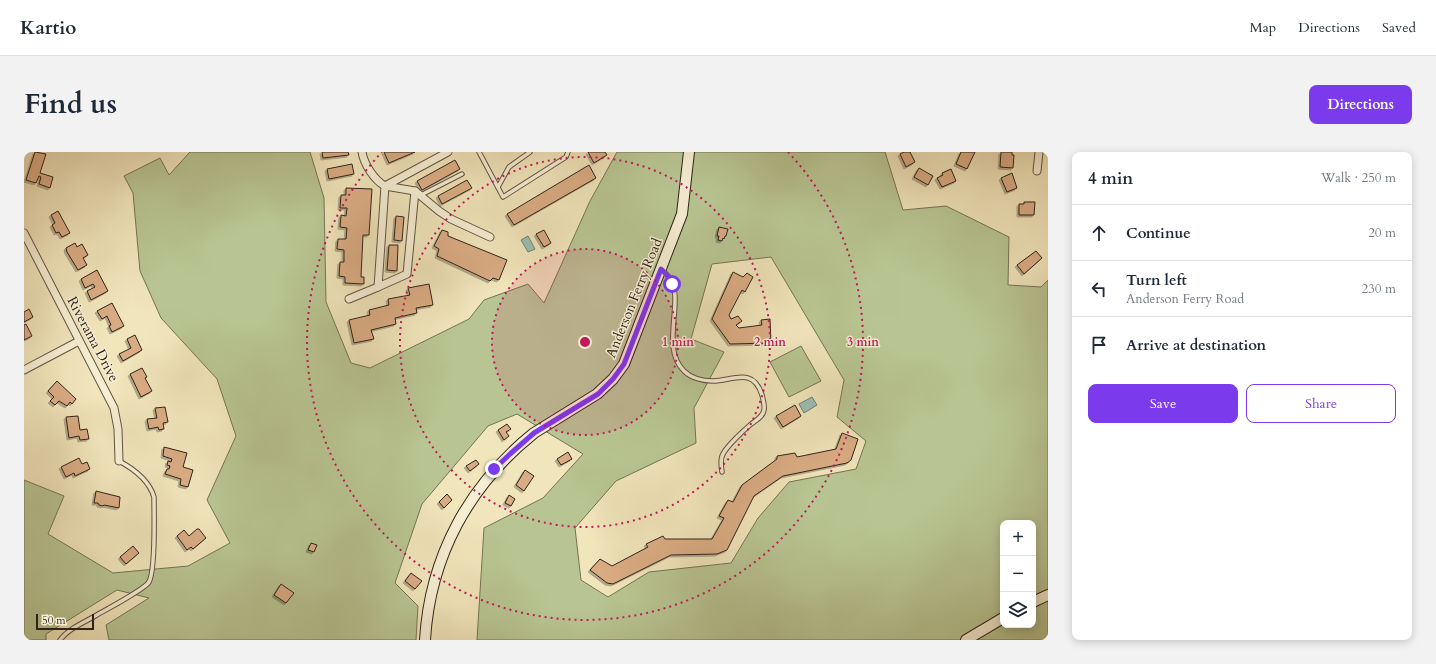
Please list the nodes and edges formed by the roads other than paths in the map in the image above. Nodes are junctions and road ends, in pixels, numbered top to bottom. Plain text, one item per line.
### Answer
1 (362, 152) edge
2 (448, 152) edge
3 (479, 152) edge
4 (530, 152) edge
5 (568, 152) edge
6 (689, 152) edge
7 (1039, 152) edge
8 (1037, 171) dead end
9 (462, 174) dead end
10 (385, 186) junction
11 (498, 187) junction
12 (418, 193) junction
13 (24, 233) edge
14 (490, 237) dead end
15 (661, 269) junction
16 (378, 287) junction
17 (349, 299) dead end
18 (79, 341) junction
19 (24, 370) edge
20 (119, 461) joint
21 (722, 472) dead end
22 (1048, 594) edge
23 (1036, 600) edge
24 (1000, 620) edge
25 (60, 640) edge
26 (425, 640) edge
27 (966, 640) edge

1 - 10 street
2 - 10 street
3 - 11 lane
4 - 11 lane
5 - 11 lane
6 - 15 street, Anderson Ferry Road
7 - 8 street
9 - 12 lane
10 - 12 street
10 - 16 street
12 - 14 street
12 - 16 street
13 - 18 street, Riverama Drive
15 - 21 lane
15 - 26 street, Anderson Ferry Road
16 - 17 street
18 - 19 street
18 - 20 street, Riverama Drive
20 - 25 lane
22 - 23 street
24 - 27 street

